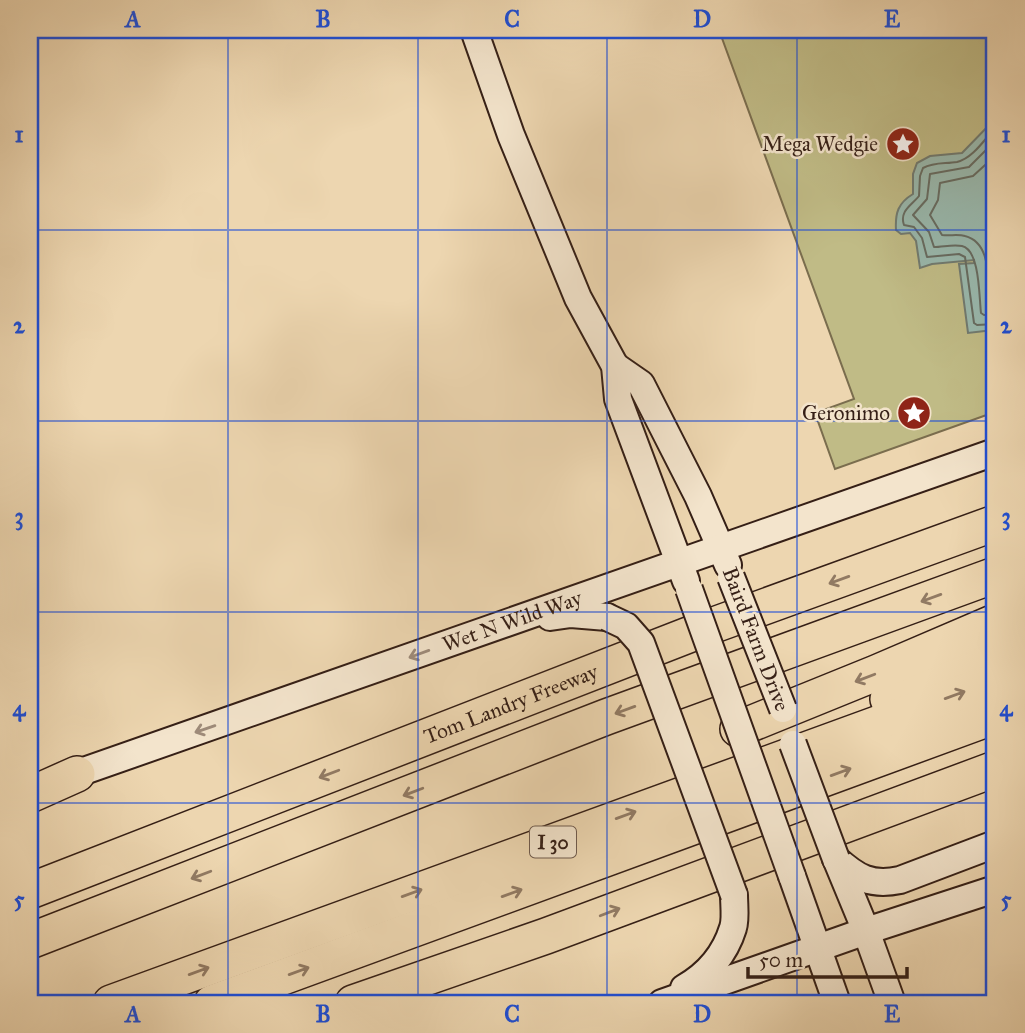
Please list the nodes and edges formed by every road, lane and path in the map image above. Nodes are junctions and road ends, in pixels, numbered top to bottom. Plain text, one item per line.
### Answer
1 (474, 30) edge
2 (615, 366) junction
3 (995, 452) edge
4 (995, 523) edge
5 (722, 548) junction
6 (679, 564) junction
7 (995, 575) edge
8 (995, 622) edge
9 (507, 623) junction
10 (995, 648) edge
11 (995, 681) edge
12 (783, 709) junction
13 (995, 716) edge
14 (738, 729) junction
15 (793, 744) junction
16 (751, 761) junction
17 (995, 769) edge
18 (77, 774) joint
19 (30, 792) edge
20 (995, 844) edge
21 (836, 859) junction
22 (995, 889) edge
23 (30, 891) edge
24 (866, 931) junction
25 (546, 936) junction
26 (30, 941) edge
27 (817, 948) junction
28 (111, 1003) edge
29 (212, 1003) edge
30 (353, 1003) edge
31 (412, 1003) edge
32 (660, 1003) edge
33 (837, 1003) edge
34 (892, 1003) edge

1 - 2 main road, Baird Farm Drive
2 - 5 main road, Baird Farm Drive
2 - 6 main road, Baird Farm Drive
3 - 5 main road, Wet N Wild Way
4 -> 23 highway, Tom Landry Freeway
5 - 6 main road, Wet N Wild Way
5 - 12 main road, Baird Farm Drive, bridge
6 - 9 main road, Wet N Wild Way
6 - 14 main road, Baird Farm Drive, bridge
7 -> 26 highway
8 -> 12 highway
9 -> 18 main road, Wet N Wild Way
9 - 32 main road, bridge
10 - 15 highway
28 -> 11 highway, I 30
12 - 14 highway
12 - 15 main road, Baird Farm Drive
29 -> 13 highway, I 30
14 - 16 main road, Baird Farm Drive, bridge
15 - 16 highway
15 - 21 main road, Baird Farm Drive, bridge
16 - 27 main road, Baird Farm Drive, bridge
25 -> 17 highway
18 - 19 highway
20 - 21 main road
21 - 24 main road, Baird Farm Drive
22 - 24 main road
24 - 27 main road
24 - 34 main road, Baird Farm Drive
25 - 30 highway
25 - 31 highway
27 - 32 main road
27 - 33 main road, Baird Farm Drive

